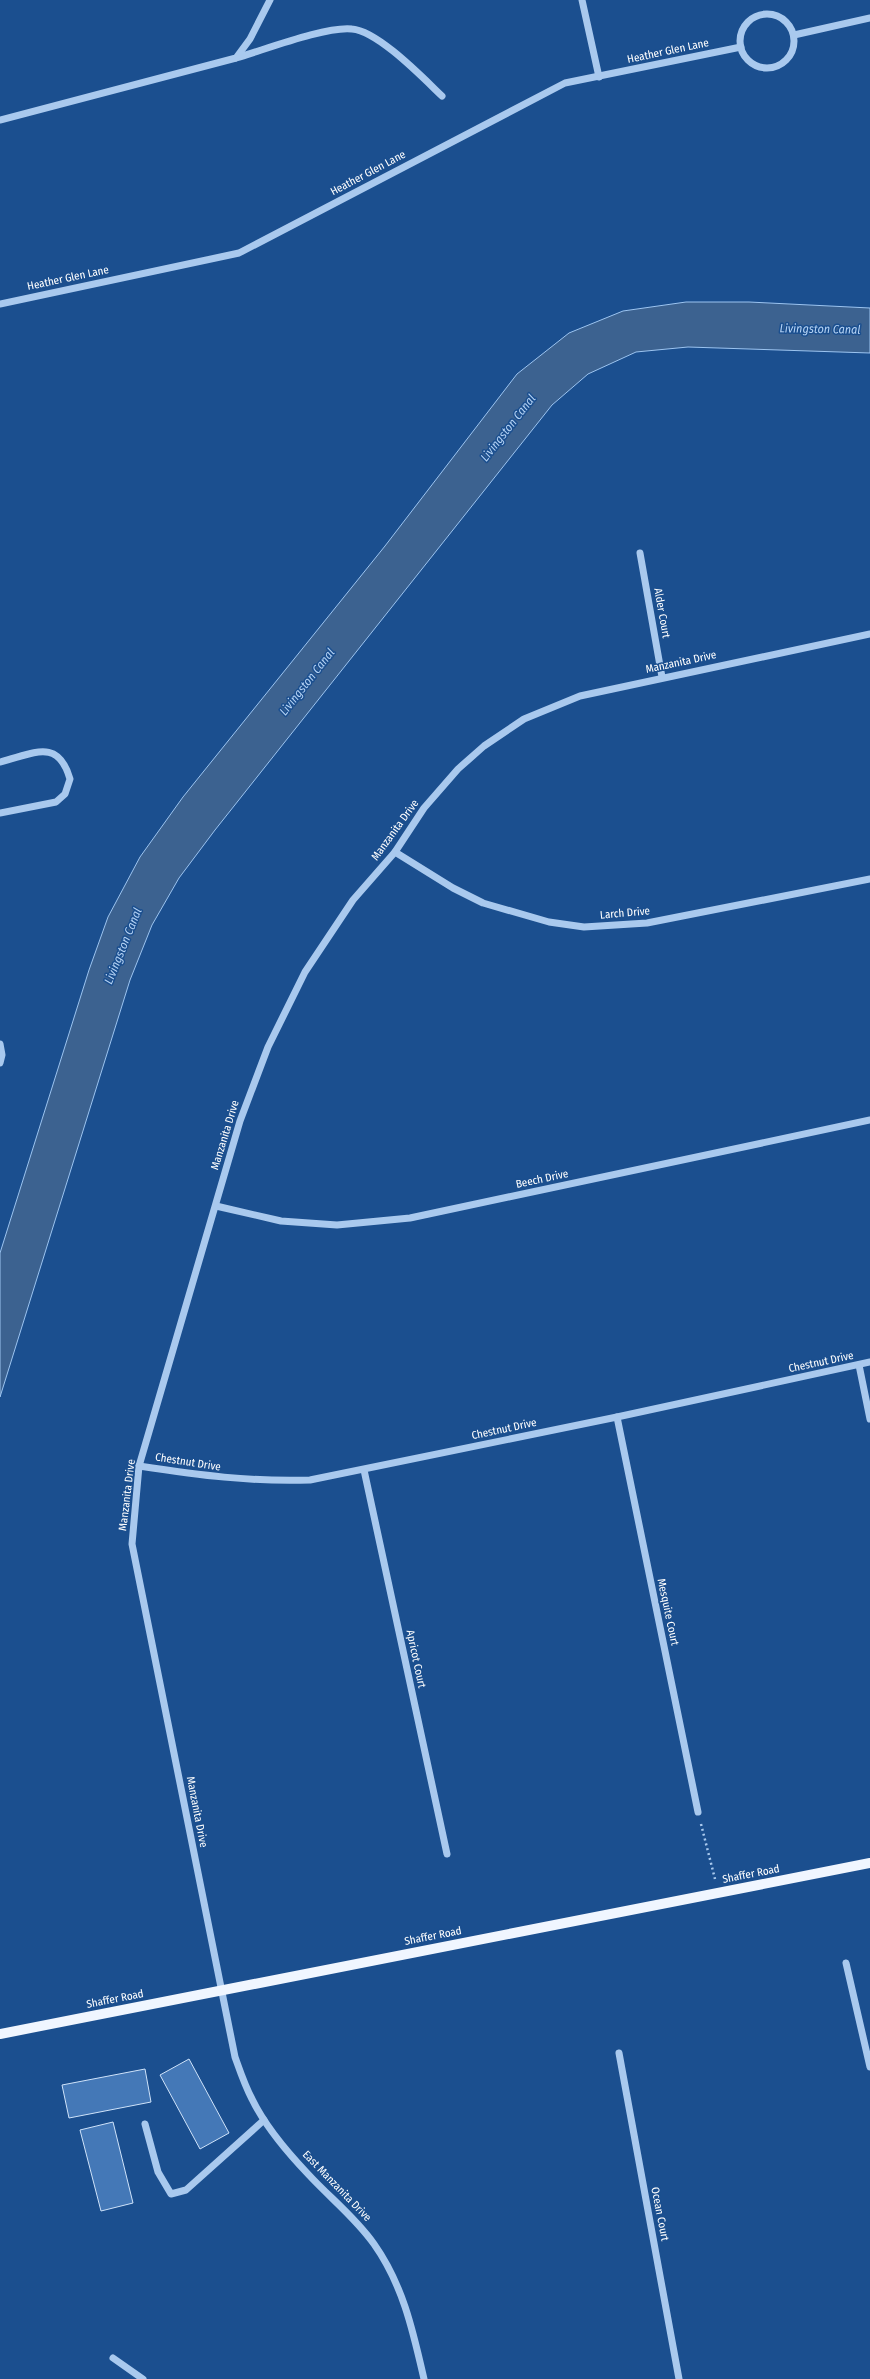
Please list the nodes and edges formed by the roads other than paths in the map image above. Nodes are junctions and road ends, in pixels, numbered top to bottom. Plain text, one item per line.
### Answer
1 (270, 0) edge
2 (582, 0) edge
3 (870, 18) edge
4 (794, 35) junction
5 (741, 47) junction
6 (236, 58) junction
7 (599, 76) junction
8 (442, 96) dead end
9 (0, 120) edge
10 (0, 304) edge
11 (640, 553) dead end
12 (870, 634) edge
13 (662, 677) junction
14 (0, 762) edge
15 (0, 813) edge
16 (395, 852) junction
17 (870, 879) edge
18 (0, 1044) edge
19 (0, 1063) edge
20 (870, 1120) edge
21 (216, 1206) junction
22 (870, 1362) edge
23 (859, 1365) junction
24 (617, 1417) junction
25 (870, 1419) edge
26 (139, 1466) junction
27 (364, 1470) junction
28 (698, 1812) road end
29 (447, 1854) dead end
30 (870, 1863) edge
31 (846, 1963) dead end
32 (222, 1990) junction
33 (0, 2034) edge
34 (619, 2053) dead end
35 (870, 2067) edge
36 (264, 2120) junction
37 (145, 2124) dead end
38 (113, 2358) dead end
39 (143, 2379) edge
40 (424, 2379) edge
41 (679, 2379) edge

1 - 6 street
2 - 7 street
3 - 4 street
4 - 5 street
4 - 5 street
5 - 7 street, Heather Glen Lane
6 - 8 street
6 - 9 street
7 - 10 street, Heather Glen Lane
11 - 13 street, Alder Court
12 - 13 street, Manzanita Drive
13 - 16 street, Manzanita Drive
14 - 15 street
16 - 17 street, Larch Drive
16 - 21 street, Manzanita Drive
18 - 19 street
20 - 21 street, Beech Drive
21 - 26 street, Manzanita Drive
22 - 23 street, Chestnut Drive
23 - 24 street, Chestnut Drive
23 - 25 street
24 - 27 street, Chestnut Drive
24 - 28 street, Mesquite Court
26 - 27 street, Chestnut Drive
26 - 32 street, Manzanita Drive
27 - 29 street, Apricot Court
30 - 32 main road, Shaffer Road
31 - 35 street
32 - 33 main road, Shaffer Road
32 - 36 street, East Manzanita Drive
34 - 41 street, Ocean Court
36 - 37 street
36 - 40 street, East Manzanita Drive
38 - 39 street

